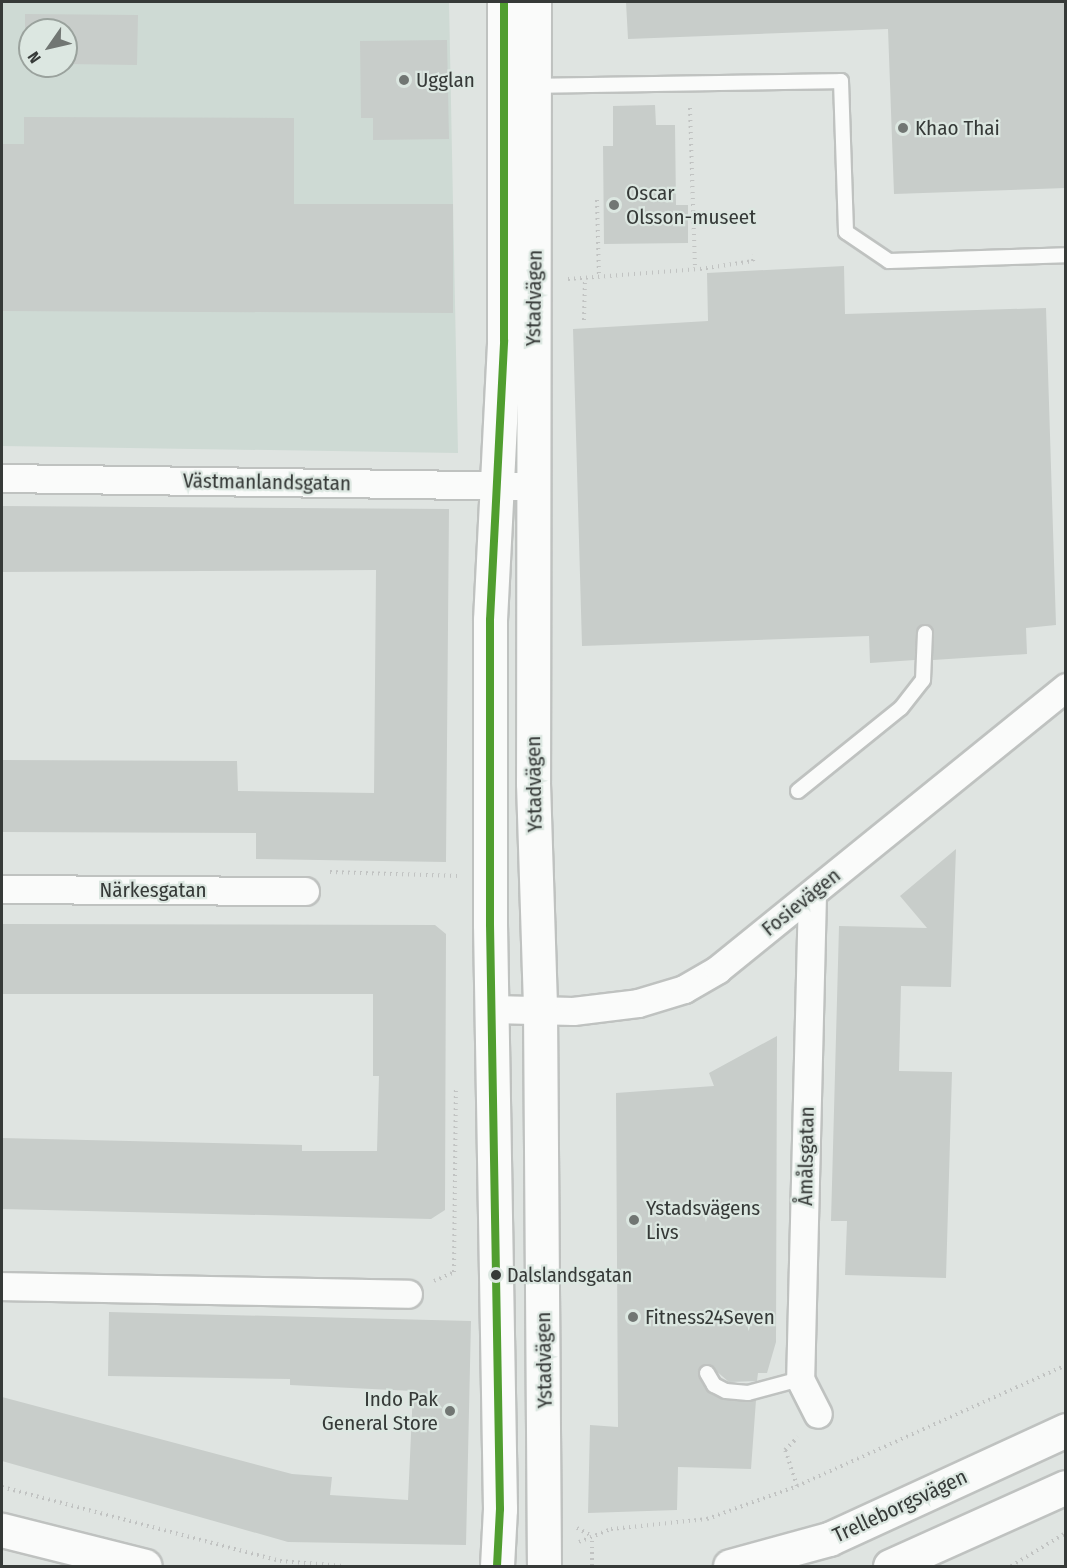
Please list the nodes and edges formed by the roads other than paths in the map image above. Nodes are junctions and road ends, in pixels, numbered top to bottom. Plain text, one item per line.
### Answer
1 (504, 2) edge
2 (534, 2) edge
3 (520, 86) junction
4 (1065, 255) edge
5 (2, 478) edge
6 (498, 485) junction
7 (532, 486) junction
8 (925, 633) dead end
9 (1065, 687) edge
10 (798, 791) dead end
11 (2, 889) edge
12 (305, 891) road end
13 (812, 894) junction
14 (492, 1009) junction
15 (540, 1010) junction
16 (2, 1286) edge
17 (408, 1293) dead end
18 (707, 1373) dead end
19 (800, 1379) junction
20 (818, 1414) road end
21 (1065, 1430) edge
22 (1065, 1487) edge
23 (2, 1530) edge
24 (145, 1566) edge
25 (497, 1566) edge
26 (544, 1566) edge
27 (730, 1566) edge
28 (890, 1566) edge

1 - 3 main road, Ystadvägen
2 - 3 main road, Ystadvägen
3 - 4 lane
3 - 6 main road, Ystadvägen
3 - 7 main road, Ystadvägen
5 - 6 street, Västmanlandsgatan
6 - 7 street, Västmanlandsgatan
6 - 14 main road, Ystadvägen
7 - 15 main road, Ystadvägen
8 - 10 lane
9 - 13 street, Fosievägen
11 - 12 street, Närkesgatan
13 - 15 street, Fosievägen
13 - 19 street, Åmålsgatan
14 - 15 street, Fosievägen
14 - 25 main road, Ystadvägen
15 - 26 main road, Ystadvägen
16 - 17 street
18 - 19 lane
19 - 20 street, Åmålsgatan
21 - 27 main road, Trelleborgsvägen
22 - 28 main road
23 - 24 main road

